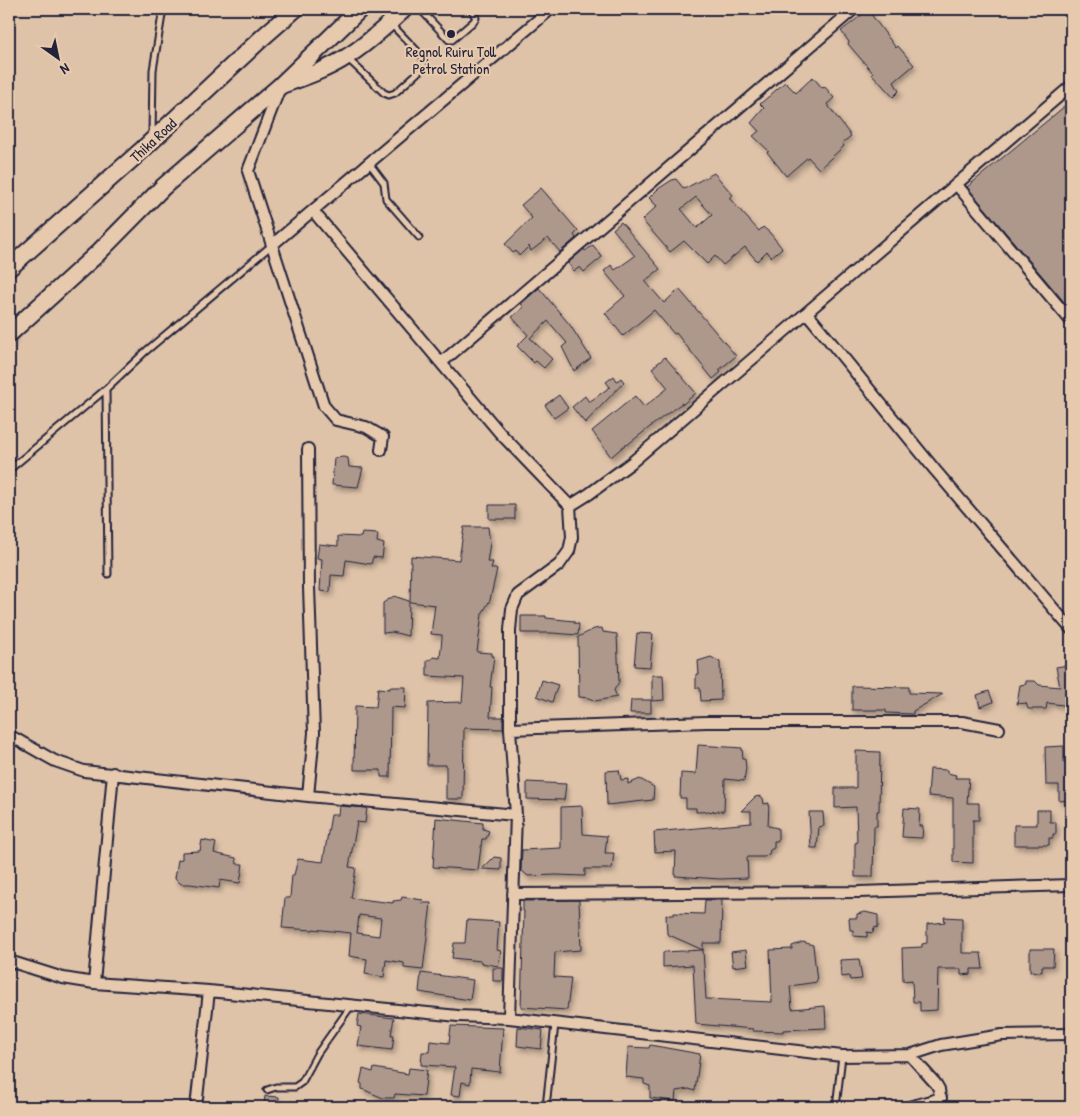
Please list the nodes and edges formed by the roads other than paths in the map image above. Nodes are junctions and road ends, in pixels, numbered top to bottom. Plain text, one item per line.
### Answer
1 (163, 9) edge
2 (295, 9) edge
3 (360, 9) edge
4 (404, 9) edge
5 (420, 9) edge
6 (470, 9) edge
7 (551, 9) edge
8 (854, 9) edge
9 (1067, 9) edge
10 (1071, 14) edge
11 (390, 22) junction
12 (346, 57) junction
13 (280, 86) junction
14 (1071, 86) edge
15 (152, 141) junction
16 (368, 164) junction
17 (956, 184) junction
18 (313, 211) junction
19 (419, 237) dead end
20 (272, 246) junction
21 (9, 268) edge
22 (807, 313) junction
23 (1071, 321) edge
24 (9, 334) edge
25 (441, 363) junction
26 (106, 389) junction
27 (308, 449) dead end
28 (381, 450) dead end
29 (9, 470) edge
30 (570, 506) junction
31 (108, 574) dead end
32 (1071, 629) edge
33 (510, 729) junction
34 (999, 729) dead end
35 (9, 736) edge
36 (113, 774) junction
37 (308, 796) junction
38 (516, 815) junction
39 (1071, 884) edge
40 (513, 894) junction
41 (9, 961) edge
42 (94, 982) junction
43 (209, 991) junction
44 (351, 1005) junction
45 (509, 1018) junction
46 (555, 1023) junction
47 (1071, 1034) edge
48 (910, 1055) junction
49 (842, 1056) junction
50 (267, 1090) dead end
51 (941, 1103) edge
52 (196, 1107) edge
53 (546, 1107) edge
54 (836, 1107) edge
55 (909, 1107) edge

1 - 15 lane
2 - 15 highway, Thika Road
3 - 13 highway
4 - 11 main road
5 - 6 lane
7 - 16 street
8 - 25 street
9 - 10 street
11 - 12 main road
11 - 12 lane
12 - 13 main road
13 - 20 street
13 - 24 highway
14 - 17 street
15 - 21 highway, Thika Road
16 - 18 street
16 - 19 lane
17 - 22 street
17 - 23 street
18 - 20 street
18 - 25 street
20 - 26 lane
20 - 28 street
22 - 30 street
22 - 32 street
25 - 30 street
26 - 29 lane
26 - 31 lane
27 - 37 street
30 - 33 street
33 - 34 street
33 - 38 street
35 - 36 street
36 - 37 street
36 - 42 street
37 - 38 street
38 - 40 street
39 - 40 street
40 - 45 street
41 - 42 street
42 - 43 street
43 - 44 street
43 - 52 street
44 - 45 street
44 - 50 lane
45 - 46 street
46 - 49 street
46 - 53 lane
47 - 48 street
48 - 49 street
48 - 51 street
49 - 54 lane
51 - 55 street

